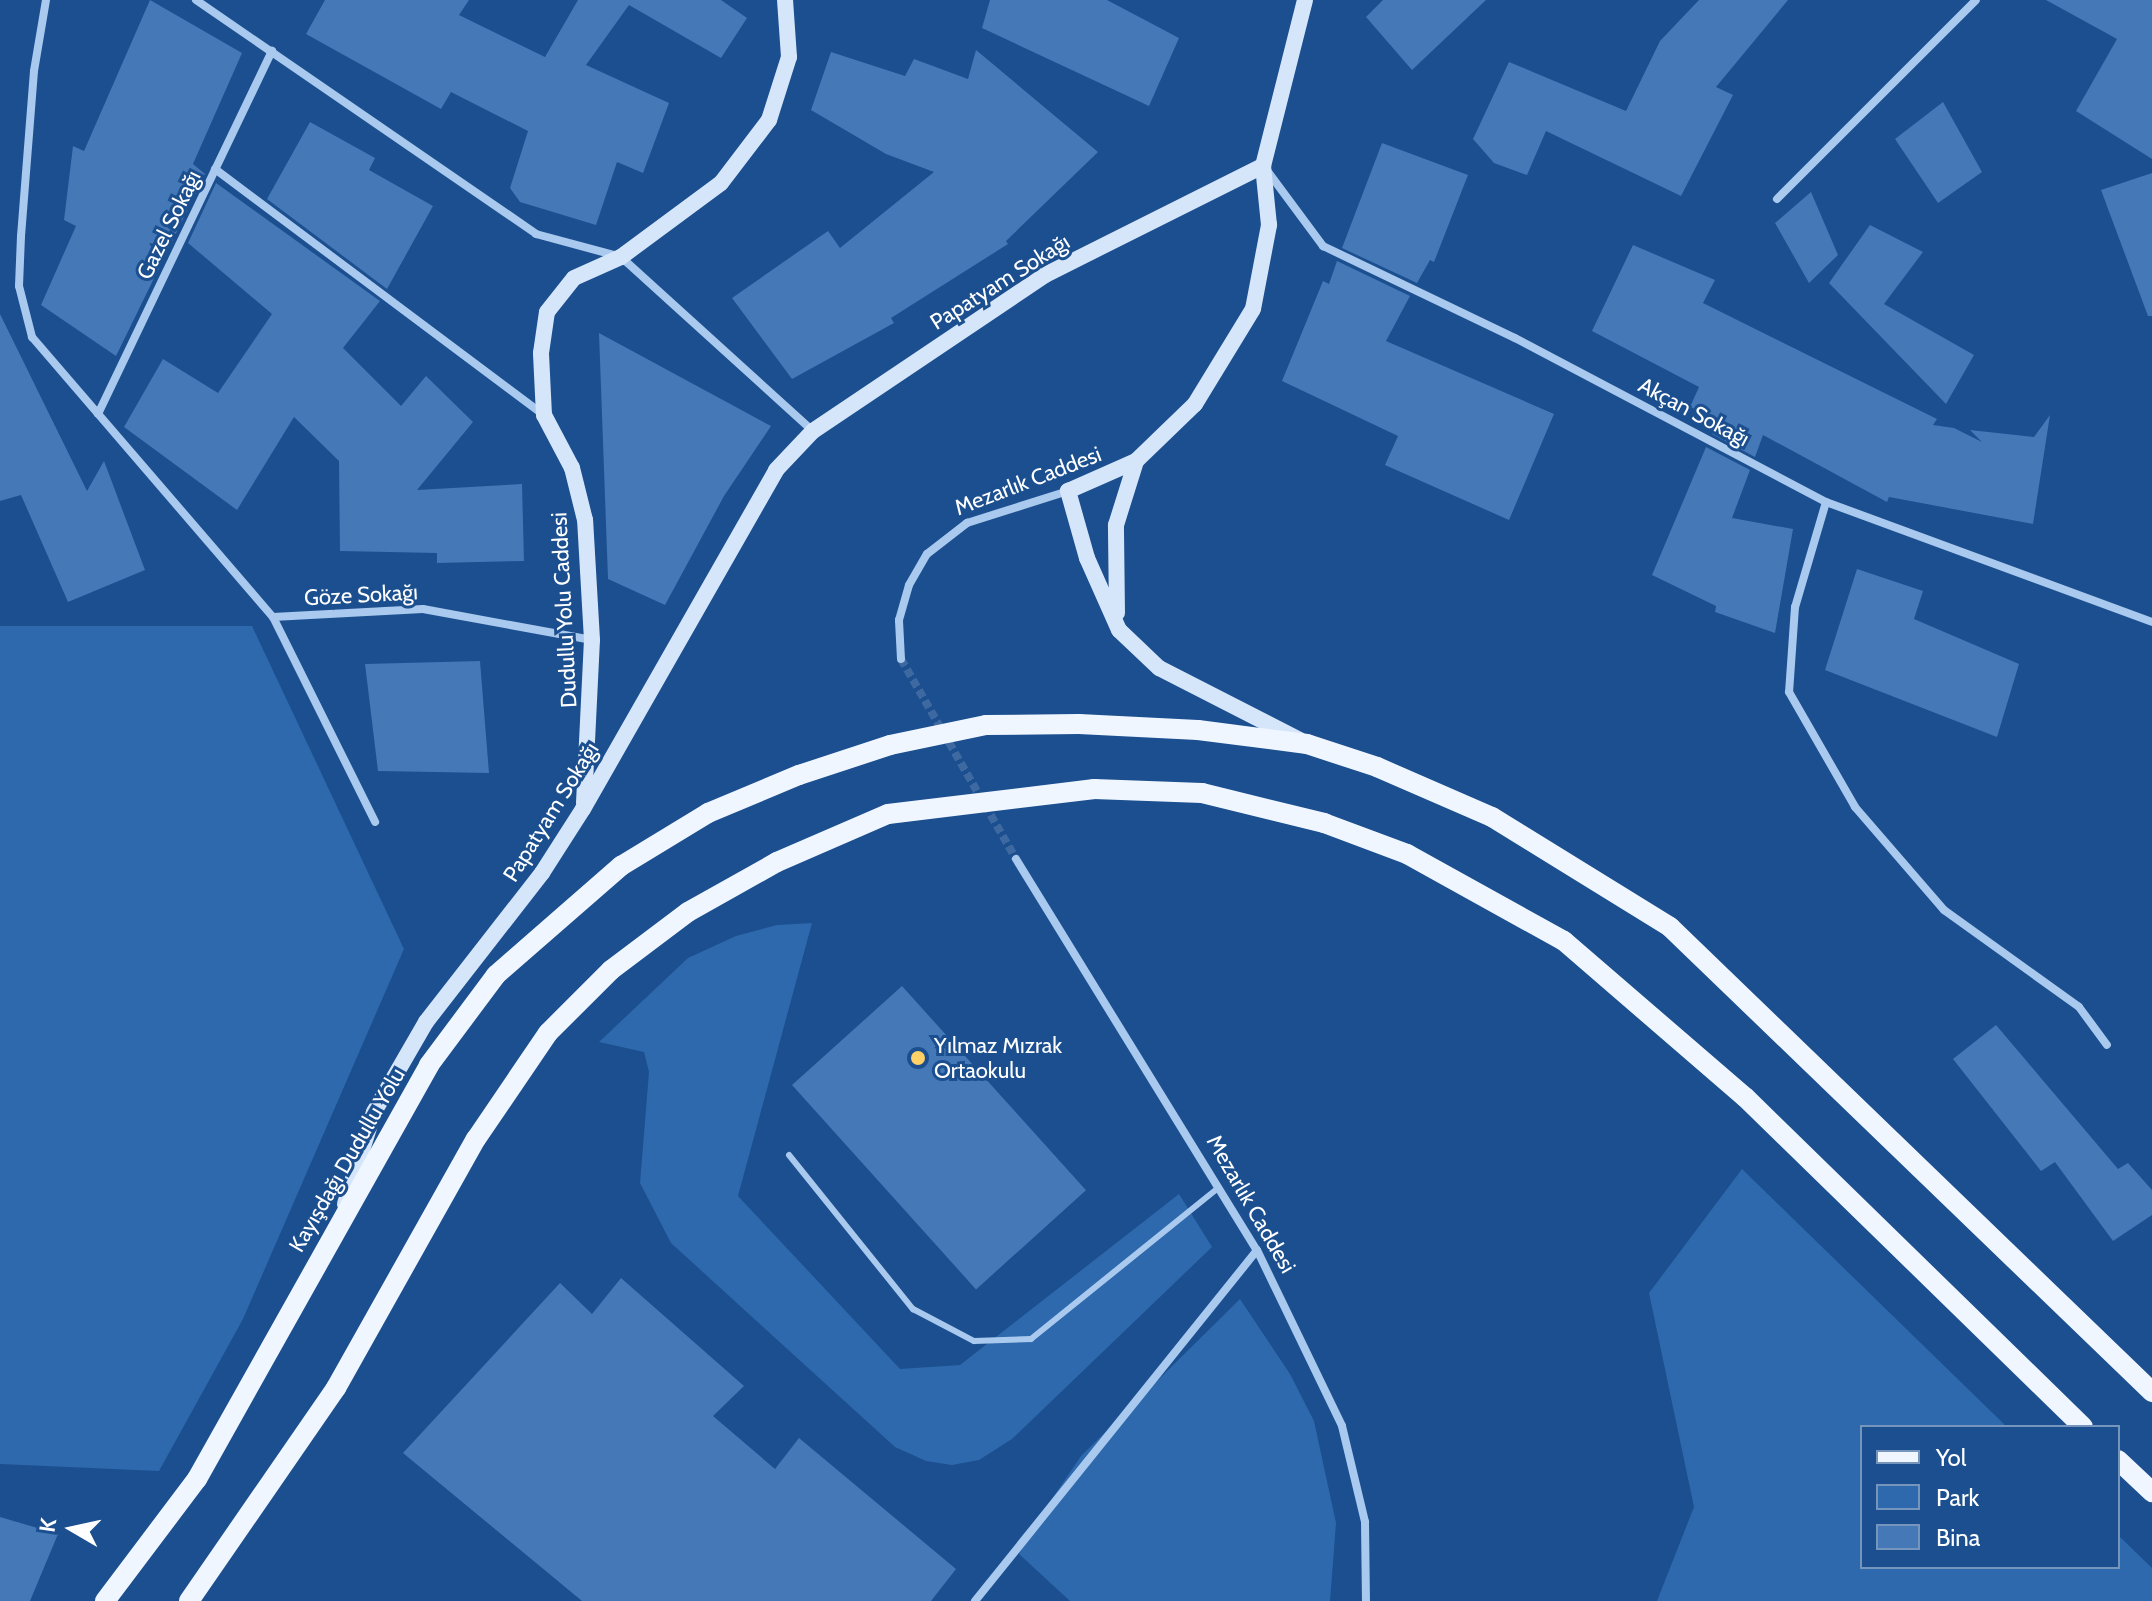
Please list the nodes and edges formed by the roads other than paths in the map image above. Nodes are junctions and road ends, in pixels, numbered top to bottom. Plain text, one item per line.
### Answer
1 (46, 0) edge
2 (196, 0) edge
3 (785, 0) edge
4 (1305, 0) edge
5 (1976, 0) edge
6 (272, 51) junction
7 (1263, 166) junction
8 (215, 169) junction
9 (1777, 199) dead end
10 (621, 257) junction
11 (98, 414) junction
12 (544, 415) junction
13 (813, 431) junction
14 (1136, 461) junction
15 (1068, 491) junction
16 (1826, 502) junction
17 (273, 617) junction
18 (2152, 622) edge
19 (1119, 630) junction
20 (592, 640) junction
21 (901, 659) tunnel mouth
22 (1307, 744) junction
23 (583, 809) junction
24 (375, 822) dead end
25 (1016, 859) tunnel mouth
26 (2107, 1045) dead end
27 (789, 1155) dead end
28 (1218, 1188) junction
29 (340, 1220) junction
30 (1257, 1250) junction
31 (2152, 1392) edge
32 (2081, 1425) edge
33 (2120, 1462) edge
34 (2152, 1492) edge
35 (105, 1601) edge
36 (189, 1601) edge
37 (975, 1601) edge
38 (1366, 1601) edge

1 - 11 street
2 - 6 street
3 - 10 main road, Dudullu Yolu Caddesi
4 - 7 main road, Mezarlık Caddesi
5 - 9 street
6 - 8 street, Gazel Sokağı
6 - 10 street
7 - 13 main road, Papatyam Sokağı
7 - 14 main road, Mezarlık Caddesi
7 - 16 street, Akçan Sokağı
8 - 11 street, Gazel Sokağı
8 - 12 street
10 - 12 main road, Dudullu Yolu Caddesi
10 - 13 street
11 - 17 street
12 - 20 main road, Dudullu Yolu Caddesi
13 - 23 main road, Papatyam Sokağı
14 - 15 main road, Mezarlık Caddesi
14 - 19 main road
15 - 19 main road
15 - 21 street, Mezarlık Caddesi
16 - 18 street, Akçan Sokağı
16 - 26 street
17 - 20 street, Göze Sokağı
17 - 24 street
19 - 22 main road
20 - 23 main road, Dudullu Yolu Caddesi
22 - 29 main road, Kayışdağı Dudullu Yolu
22 - 31 main road, Kayışdağı Dudullu Yolu
23 - 29 main road, Papatyam Sokağı
25 - 28 street, Mezarlık Caddesi
27 - 28 lane
28 - 30 street, Mezarlık Caddesi
29 - 35 main road, Kayışdağı Dudullu Yolu
30 - 37 street
30 - 38 street, Mezarlık Caddesi
32 - 36 main road
33 - 34 main road

